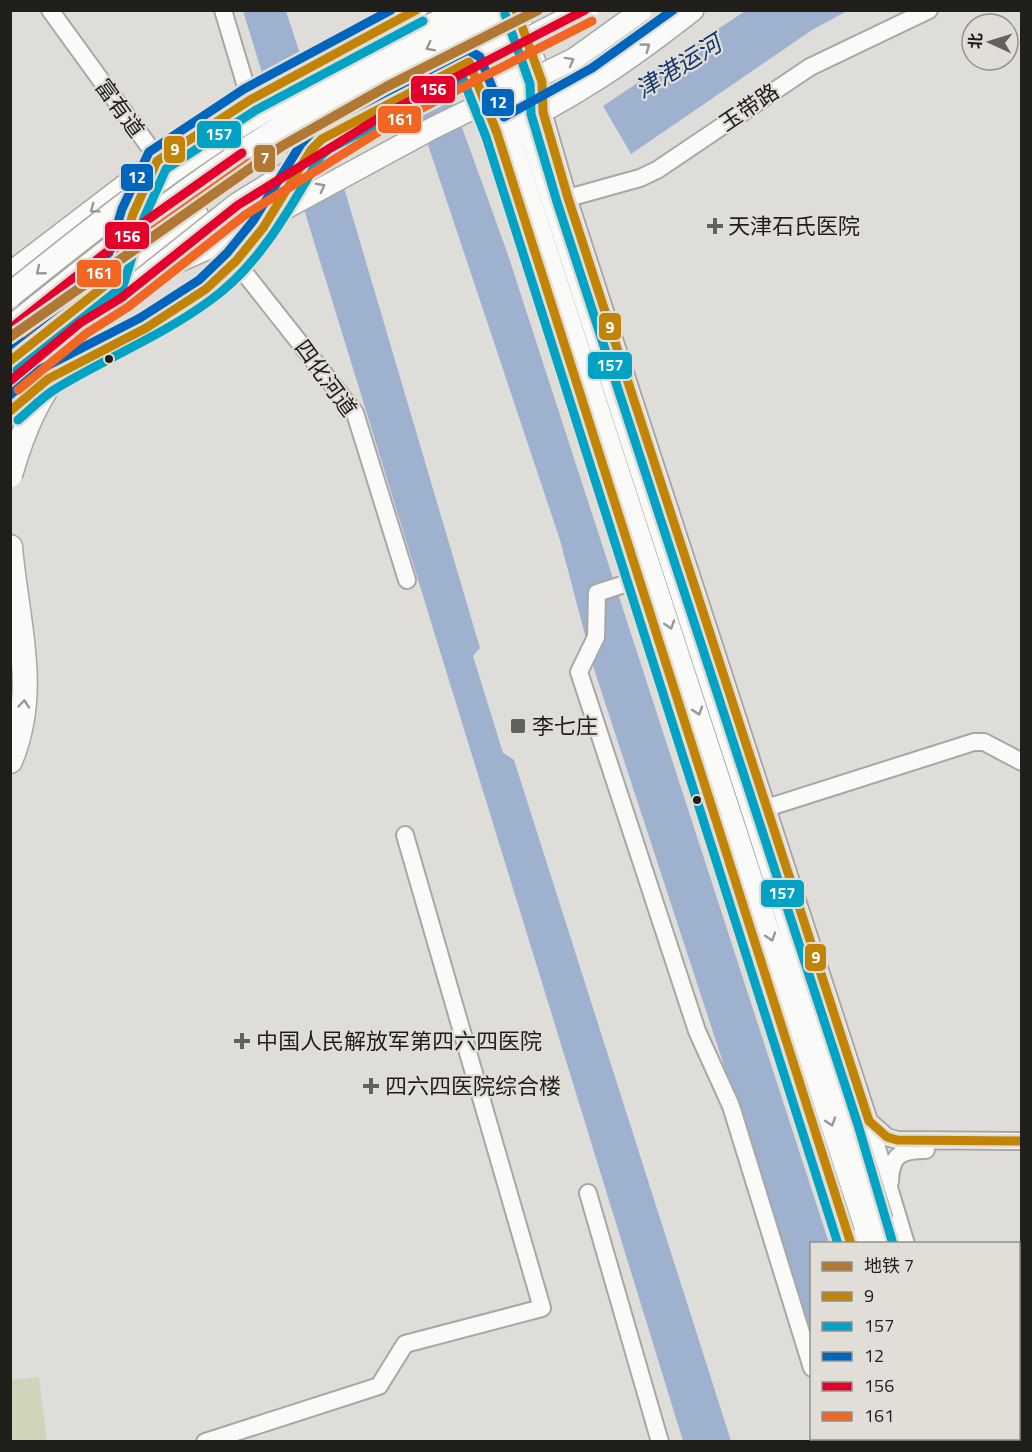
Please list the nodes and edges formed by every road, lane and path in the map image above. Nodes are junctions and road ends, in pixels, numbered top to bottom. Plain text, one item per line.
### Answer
1 (50, 10) edge
2 (223, 10) edge
3 (417, 10) edge
4 (450, 10) edge
5 (466, 10) edge
6 (490, 10) edge
7 (501, 10) edge
8 (516, 10) edge
9 (586, 10) edge
10 (641, 10) edge
11 (693, 10) edge
12 (929, 10) edge
13 (461, 65) junction
14 (250, 100) junction
15 (543, 112) junction
16 (497, 133) junction
17 (157, 161) junction
18 (568, 198) junction
19 (198, 216) junction
20 (236, 261) junction
21 (157, 270) junction
22 (10, 273) edge
23 (117, 288) junction
24 (10, 295) edge
25 (10, 329) edge
26 (10, 361) edge
27 (10, 381) edge
28 (10, 411) edge
29 (10, 475) edge
30 (10, 547) edge
31 (407, 580) dead end
32 (634, 580) junction
33 (10, 761) edge
34 (1022, 762) edge
35 (767, 808) junction
36 (717, 826) junction
37 (405, 836) dead end
38 (869, 1121) junction
39 (1022, 1141) edge
40 (1022, 1149) edge
41 (890, 1186) junction
42 (588, 1193) dead end
43 (867, 1234) edge
44 (885, 1242) edge
45 (905, 1242) edge
46 (810, 1362) edge
47 (205, 1442) edge
48 (660, 1442) edge

1 - 17 street, 富有道
2 - 14 street
3 - 14 main road
4 - 13 main road
5 -> 24 highway, bridge
5 -> 43 main road, bridge
6 - 43 main road, bridge
7 -> 25 highway, bridge
8 - 15 main road
9 - 21 highway, bridge
21 -> 10 main road, bridge
15 -> 11 main road
12 - 18 street, 玉带路
13 - 16 main road
13 - 20 main road, bridge
14 - 17 main road
15 - 16 main road
15 - 18 street
16 - 32 street
17 - 19 street, 富有道
17 -> 22 main road
17 - 23 main road
18 - 35 street
19 - 20 street, 富有道
19 - 23 main road
20 - 28 main road
20 - 31 street, 四化河道
21 - 23 highway, bridge
23 - 26 main road
23 - 27 highway, bridge
23 - 29 highway, bridge
33 -> 30 highway
32 - 36 street
32 - 46 street
34 - 35 street
35 - 36 street
35 - 38 street
36 - 43 street
37 - 47 street
38 - 39 street
38 - 41 street
40 - 41 street
41 - 45 street
42 - 48 street
43 - 44 main road

